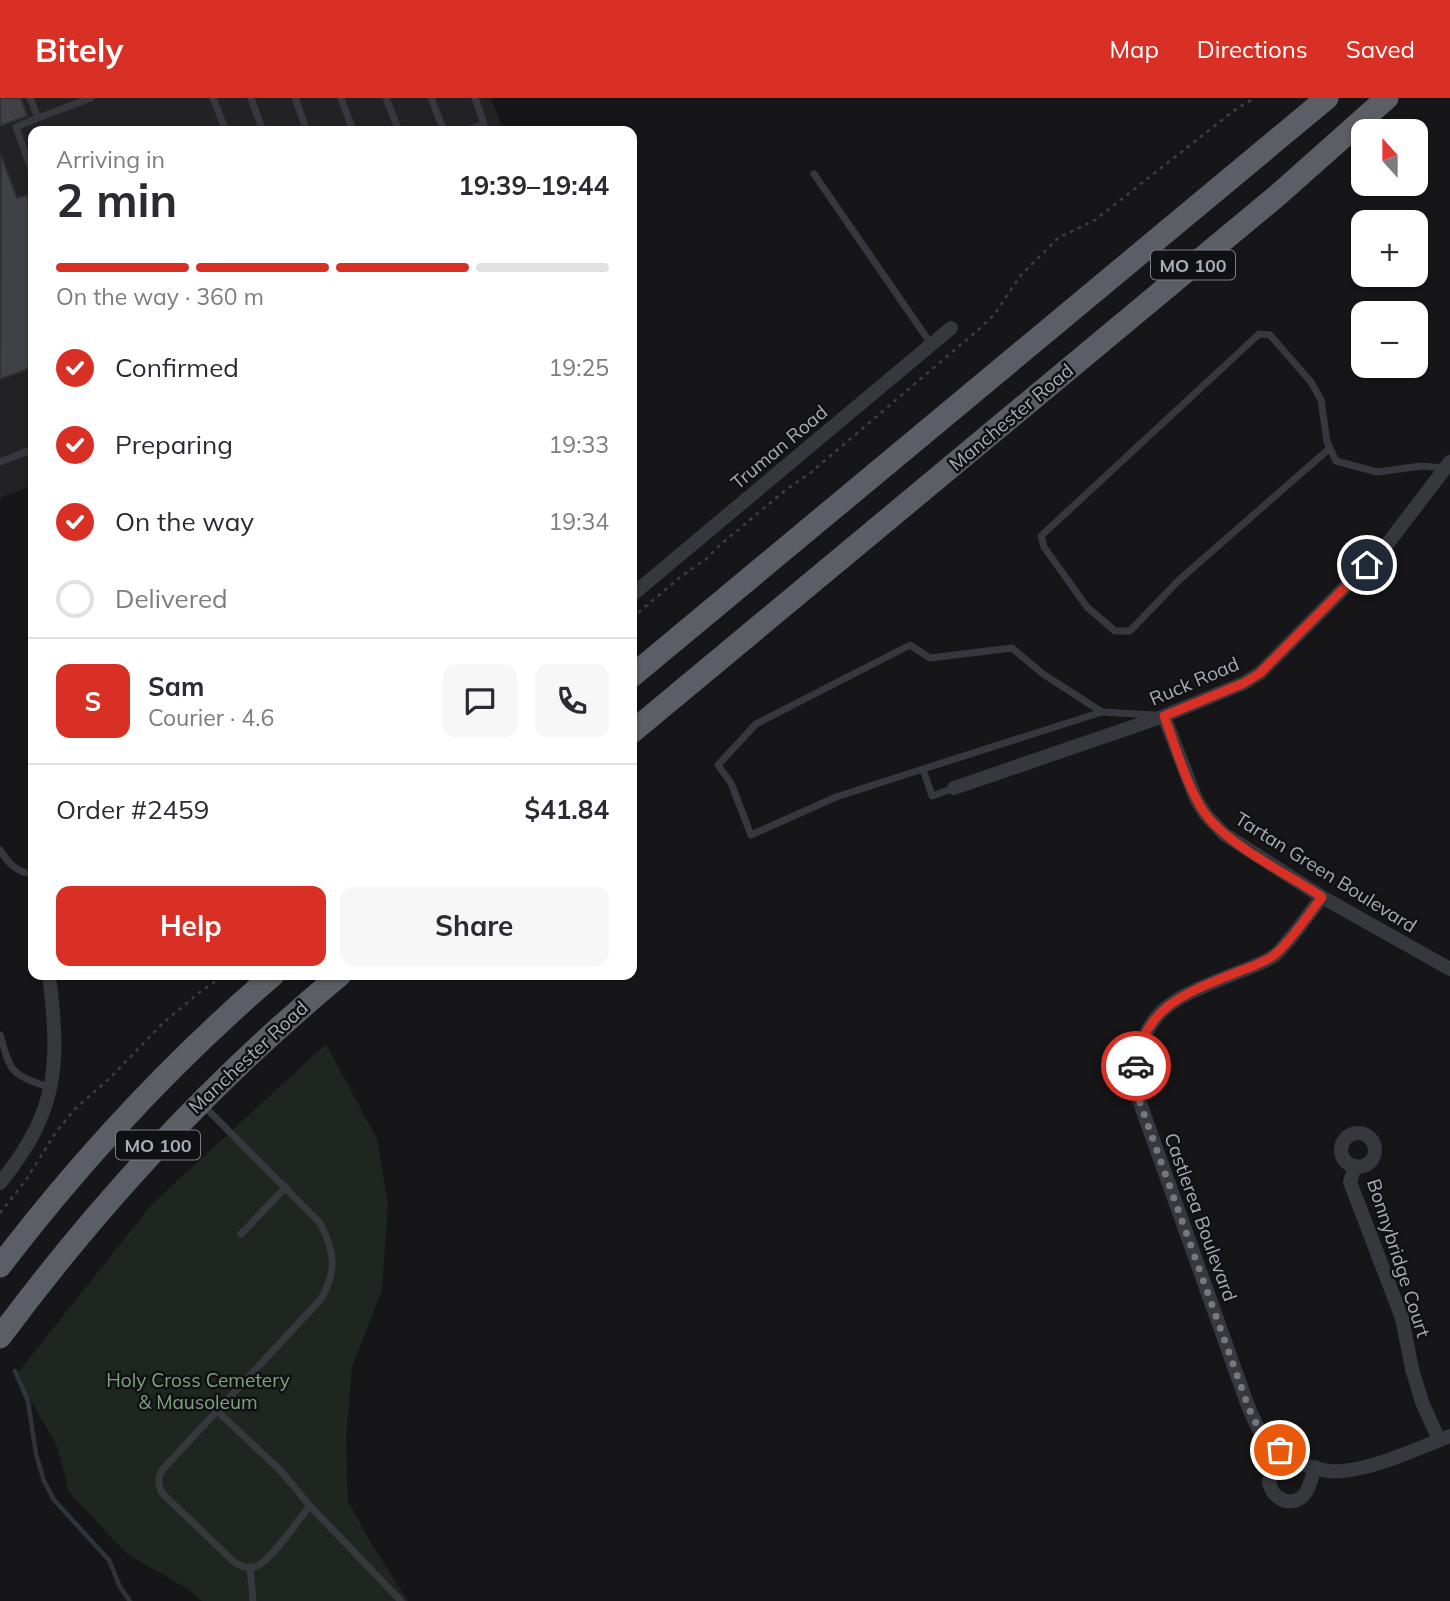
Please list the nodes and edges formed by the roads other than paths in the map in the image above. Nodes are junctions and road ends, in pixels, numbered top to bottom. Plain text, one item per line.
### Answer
1 (30, 98) edge
2 (91, 98) edge
3 (213, 98) edge
4 (251, 98) edge
5 (295, 98) edge
6 (341, 98) edge
7 (386, 98) edge
8 (431, 98) edge
9 (475, 98) edge
10 (1327, 98) edge
11 (1387, 98) edge
12 (38, 118) junction
13 (224, 126) edge
14 (262, 126) edge
15 (305, 126) edge
16 (352, 126) edge
17 (397, 126) edge
18 (442, 126) edge
19 (479, 126) edge
20 (28, 160) edge
21 (814, 174) dead end
22 (951, 328) dead end
23 (932, 344) junction
24 (1330, 448) junction
25 (28, 451) edge
26 (0, 462) edge
27 (1448, 465) edge
28 (637, 591) edge
29 (637, 672) edge
30 (1102, 712) junction
31 (1164, 716) junction
32 (637, 728) edge
33 (923, 769) junction
34 (954, 788) joint
35 (0, 850) edge
36 (28, 873) edge
37 (1322, 897) junction
38 (1450, 970) edge
39 (50, 980) edge
40 (268, 980) edge
41 (334, 980) edge
42 (0, 1035) edge
43 (51, 1088) junction
44 (199, 1101) junction
45 (1355, 1166) dead end
46 (0, 1183) edge
47 (286, 1187) junction
48 (241, 1234) dead end
49 (0, 1266) edge
50 (0, 1337) edge
51 (216, 1410) junction
52 (1445, 1438) edge
53 (1280, 1450) junction
54 (1315, 1467) junction
55 (310, 1506) junction
56 (250, 1567) junction
57 (253, 1601) edge
58 (401, 1601) edge

1 - 12 lane
2 - 12 lane
3 - 13 lane
4 - 14 lane
5 - 15 lane
6 - 16 lane
7 - 17 lane
8 - 18 lane
9 - 19 lane
10 - 29 highway, MO 100
11 - 32 highway, Manchester Road / MO 100
12 - 20 lane
21 - 23 lane
22 - 23 street, Truman Road
23 - 28 street, Truman Road
24 - 24 lane
24 - 27 lane
25 - 26 lane
27 - 31 street, Ruck Road
30 - 31 lane
30 - 33 lane
30 - 33 lane
31 - 34 street, Ruck Road
31 - 37 street, Tartan Green Boulevard
33 - 34 lane
35 - 36 lane
37 - 38 street, Tartan Green Boulevard
37 - 53 street, Castlerea Boulevard
39 - 43 street
40 - 49 highway, MO 100
41 - 44 highway, Manchester Road / MO 100
42 - 43 lane
43 - 46 street
44 - 47 lane
44 - 50 highway, Manchester Road / MO 100
45 - 52 street, Bonnybridge Court
47 - 48 lane
47 - 51 lane
51 - 55 lane
51 - 56 lane
52 - 54 street, Castlerea Boulevard
53 - 54 street, Castlerea Boulevard
53 - 54 street
55 - 56 lane
55 - 58 lane
56 - 57 lane

